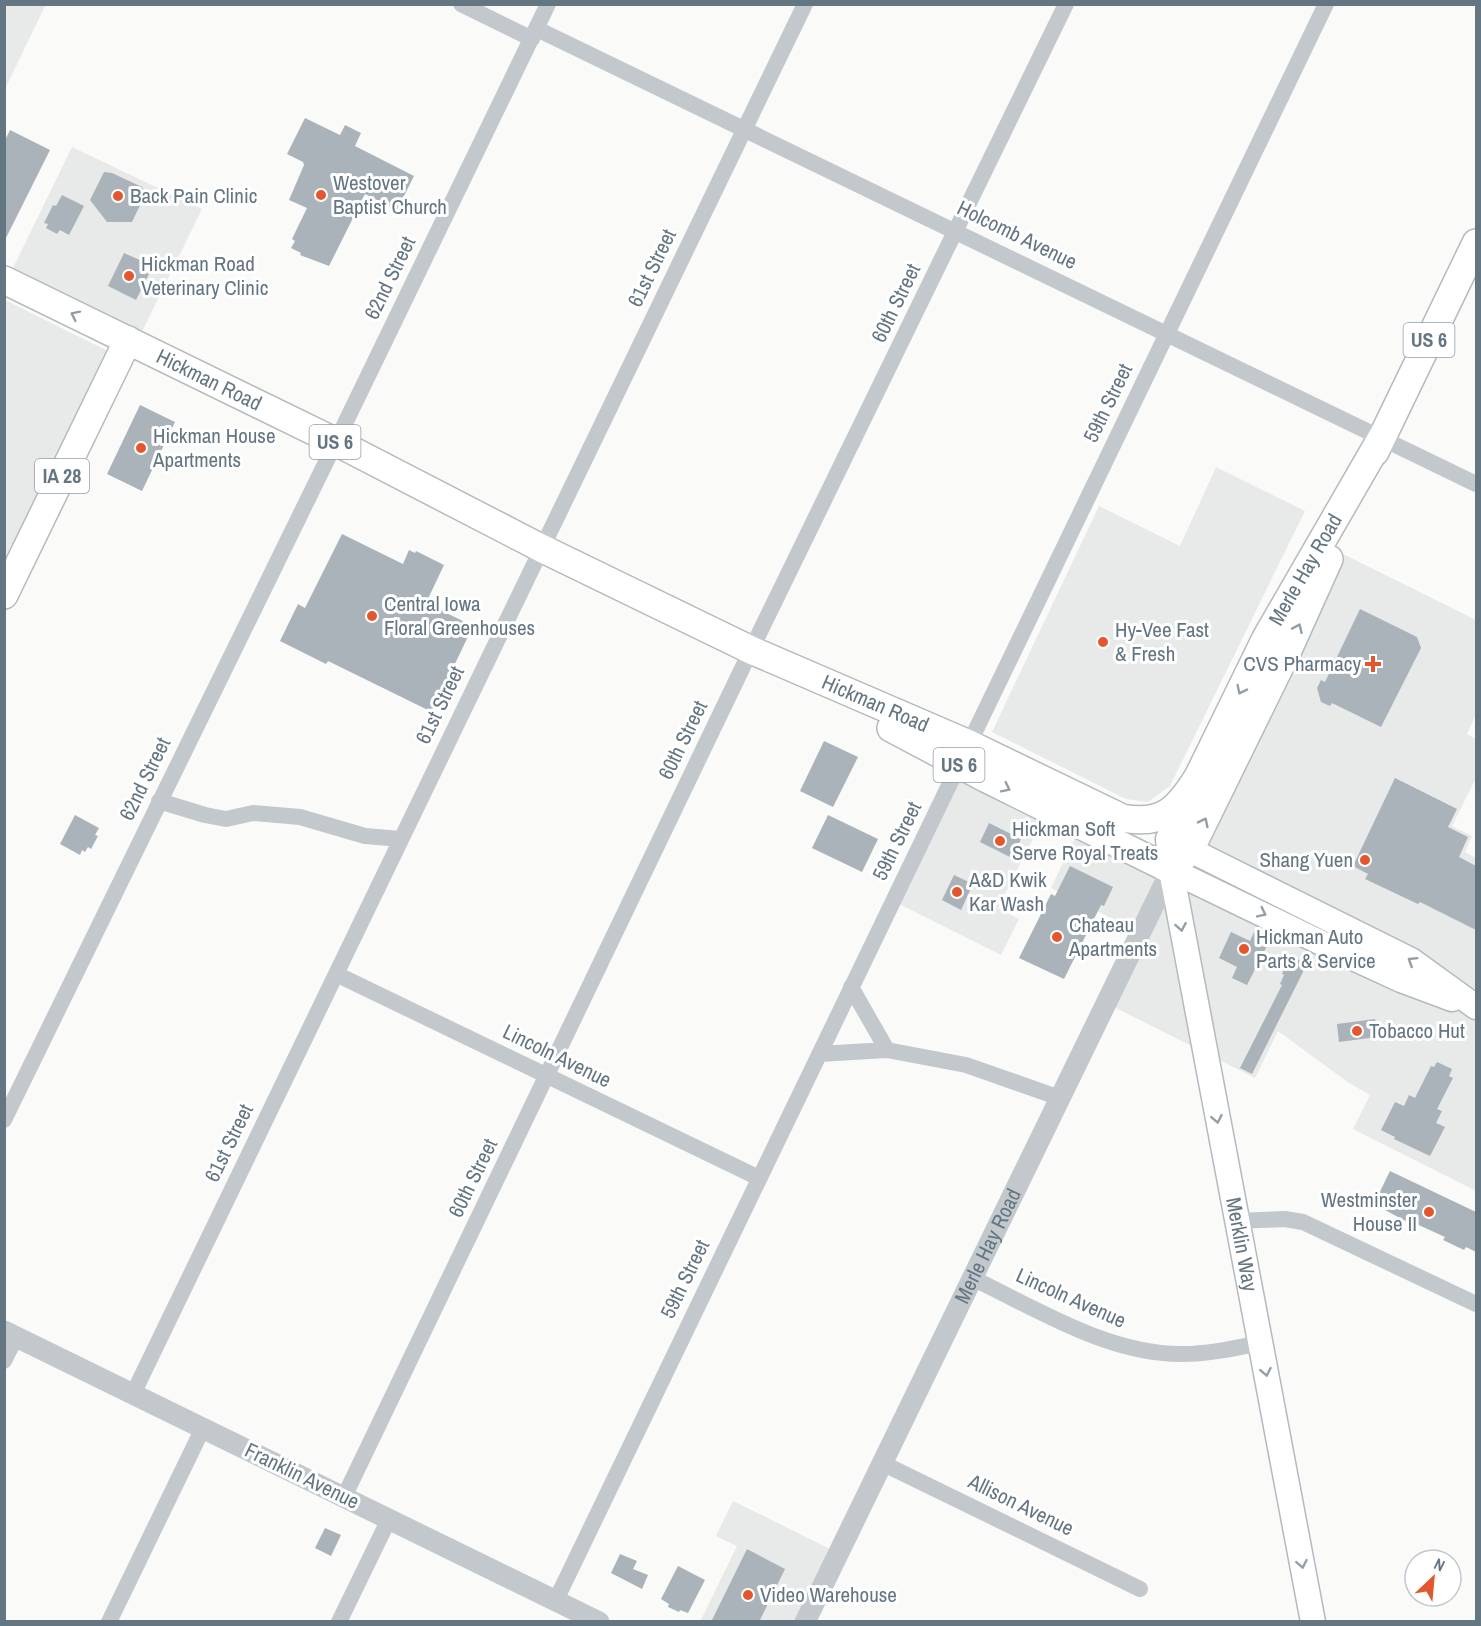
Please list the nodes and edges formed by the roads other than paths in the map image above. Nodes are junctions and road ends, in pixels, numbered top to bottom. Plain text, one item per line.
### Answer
1 (461, 4) edge
2 (548, 4) edge
3 (805, 4) edge
4 (1066, 4) edge
5 (1326, 4) edge
6 (534, 34) junction
7 (745, 129) junction
8 (956, 231) junction
9 (1476, 243) edge
10 (4, 280) edge
11 (4, 300) edge
12 (1167, 333) junction
13 (124, 349) junction
14 (1382, 437) junction
15 (332, 450) junction
16 (1476, 484) edge
17 (541, 548) junction
18 (4, 594) edge
19 (751, 650) junction
20 (964, 754) junction
21 (1198, 777) junction
22 (159, 801) junction
23 (1122, 818) junction
24 (401, 839) junction
25 (1179, 845) junction
26 (1171, 870) junction
27 (336, 974) junction
28 (851, 987) junction
29 (1476, 1007) edge
30 (887, 1050) junction
31 (819, 1054) junction
32 (547, 1076) junction
33 (1060, 1098) junction
34 (4, 1120) edge
35 (759, 1178) junction
36 (1237, 1221) junction
37 (972, 1278) junction
38 (1476, 1304) edge
39 (10, 1334) edge
40 (1260, 1343) junction
41 (4, 1360) edge
42 (133, 1394) junction
43 (203, 1428) junction
44 (882, 1463) junction
45 (344, 1497) junction
46 (389, 1519) junction
47 (1140, 1589) dead end
48 (566, 1610) edge
49 (109, 1622) edge
50 (339, 1622) edge
51 (599, 1622) edge
52 (804, 1622) edge
53 (1313, 1622) edge

1 - 6 street, Holcomb Avenue
2 - 6 street, 62nd Street
3 - 7 street, 61st Street
4 - 8 street, 60th Street
5 - 12 street, 59th Street
6 - 7 street, Holcomb Avenue
6 - 15 street, 62nd Street
7 - 8 street, Holcomb Avenue
7 - 17 street, 61st Street
8 - 12 street, Holcomb Avenue
8 - 19 street, 60th Street
9 - 14 main road, Merle Hay Road / US 6
13 -> 10 main road, Hickman Road / US 6
11 - 13 main road, Hickman Road / US 6
12 - 14 street, Holcomb Avenue
12 - 20 street, 59th Street
13 - 15 main road, Hickman Road / US 6
13 - 18 main road, IA 28
14 - 16 street, Holcomb Avenue
14 -> 21 main road, Merle Hay Road / US 6
25 -> 14 main road, Merle Hay Road / US 6
15 - 17 main road, Hickman Road / US 6
15 - 22 street, 62nd Street
17 - 19 main road, Hickman Road / US 6
17 - 24 street, 61st Street
19 - 20 main road, Hickman Road / US 6
19 - 32 street, 60th Street
20 - 23 main road, Hickman Road / US 6
20 -> 26 main road, Hickman Road / US 6
20 - 28 street, 59th Street
21 - 23 main road, US 6
21 - 25 main road, Merle Hay Road
22 - 24 street
22 - 34 street, 62nd Street
23 - 25 main road, Hickman Road
24 - 27 street, 61st Street
25 - 26 main road, Merle Hay Road / US 6
29 -> 25 main road, Hickman Road
26 -> 29 main road, Hickman Road
26 - 33 street, Merle Hay Road
26 -> 36 main road, Merklin Way
27 - 32 street, Lincoln Avenue
27 - 42 street, 61st Street
28 - 30 street
28 - 31 street, 59th Street
30 - 31 street
30 - 33 street
31 - 35 street, 59th Street
32 - 35 street, Lincoln Avenue
32 - 45 street, 60th Street
33 - 37 street, Merle Hay Road
35 - 48 street, 59th Street
36 - 38 street
36 - 40 main road, Merklin Way
37 - 40 street, Lincoln Avenue
37 - 44 street, Merle Hay Road
39 - 41 street
39 - 42 street, Franklin Avenue
40 -> 53 main road, Merklin Way
42 - 43 street, Franklin Avenue
43 - 45 street, Franklin Avenue
43 - 49 street
44 - 47 street, Allison Avenue
44 - 52 street, Merle Hay Road
45 - 46 street, Franklin Avenue
46 - 48 street, Franklin Avenue
46 - 50 street
48 - 51 street, Franklin Avenue

